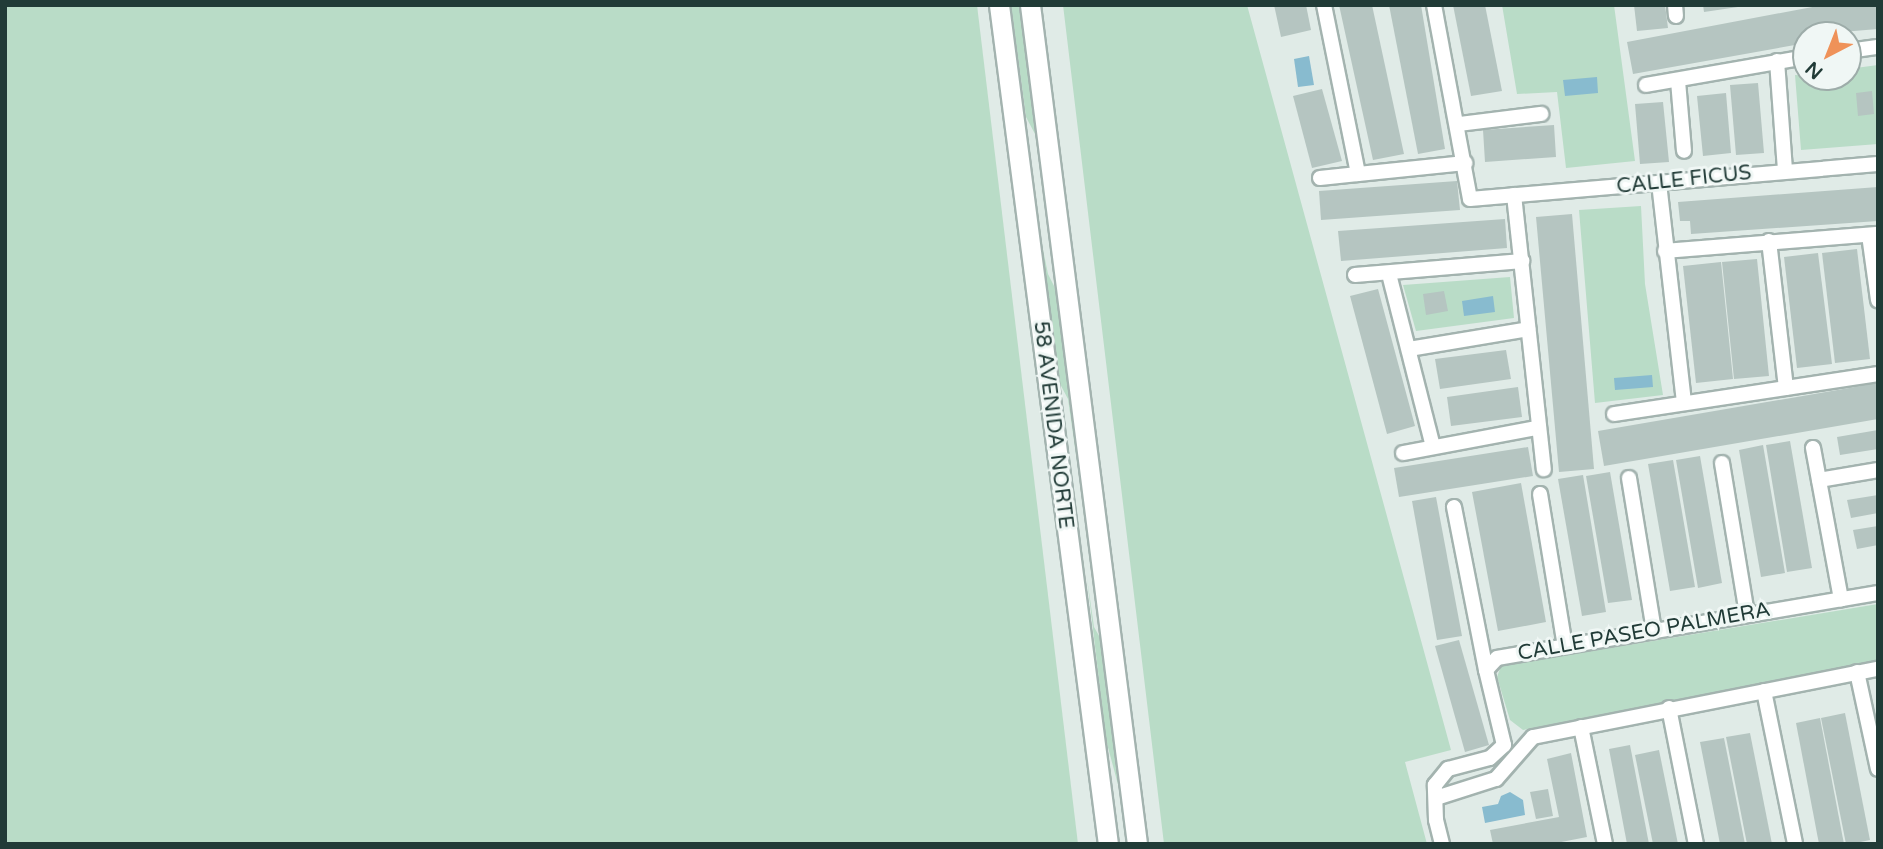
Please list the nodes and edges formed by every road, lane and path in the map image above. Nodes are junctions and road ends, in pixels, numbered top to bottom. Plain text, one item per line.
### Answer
1 (999, 5) edge
2 (1030, 5) edge
3 (1324, 5) edge
4 (1434, 5) edge
5 (1792, 59) edge
6 (1777, 61) junction
7 (1678, 81) junction
8 (1646, 85) dead end
9 (1541, 114) dead end
10 (1459, 124) junction
11 (1684, 151) dead end
12 (1465, 163) junction
13 (1878, 164) edge
14 (1785, 171) junction
15 (1358, 174) junction
16 (1321, 178) dead end
17 (1659, 183) junction
18 (1514, 195) junction
19 (1055, 204) junction
20 (1025, 208) junction
21 (1873, 234) edge
22 (1769, 241) junction
23 (1665, 251) junction
24 (1522, 261) junction
25 (1389, 274) junction
26 (1355, 275) dead end
27 (1878, 300) edge
28 (1528, 329) junction
29 (1409, 349) junction
30 (1878, 373) edge
31 (1786, 388) junction
32 (1684, 403) junction
33 (1614, 414) dead end
34 (1537, 428) junction
35 (1433, 446) junction
36 (1813, 448) dead end
37 (1403, 453) dead end
38 (1722, 463) dead end
39 (1544, 469) dead end
40 (1878, 470) edge
41 (1629, 478) dead end
42 (1819, 480) junction
43 (1540, 494) dead end
44 (1095, 508) junction
45 (1454, 508) dead end
46 (1065, 514) junction
47 (1878, 593) edge
48 (1841, 599) junction
49 (1747, 614) junction
50 (1654, 631) junction
51 (1565, 646) junction
52 (1878, 669) edge
53 (1486, 670) junction
54 (1857, 672) junction
55 (1763, 691) junction
56 (1669, 708) junction
57 (1581, 727) junction
58 (1878, 769) edge
59 (1436, 798) junction
60 (1136, 838) edge
61 (1107, 840) edge
62 (1442, 844) edge
63 (1605, 844) edge
64 (1696, 844) edge
65 (1795, 844) edge

1 - 20 main road, 58 AVENIDA NORTE
2 - 19 main road, 58 AVENIDA NORTE
3 - 15 street
4 - 10 street
5 - 6 street
6 - 7 street
6 - 14 street
7 - 8 street
7 - 11 street
9 - 10 street
10 - 12 street
12 - 15 street
12 - 18 street, CALLE FICUS
13 - 14 street, CALLE FICUS
14 - 17 street, CALLE FICUS
15 - 16 street
17 - 18 street, CALLE FICUS
17 - 23 street
18 - 24 street
19 - 20 main road
19 - 44 main road, 58 AVENIDA NORTE
20 - 46 main road, 58 AVENIDA NORTE
21 - 22 street
21 - 27 street
22 - 23 street
22 - 31 street
23 - 32 street
24 - 25 street
24 - 28 street
25 - 26 street
25 - 29 street
28 - 29 street
28 - 34 street
29 - 35 street
30 - 31 street
31 - 32 street
32 - 33 street
34 - 35 street
34 - 39 street
35 - 37 street
36 - 42 street
38 - 49 street
40 - 42 street
41 - 50 street
42 - 48 street
43 - 51 street
44 - 46 main road
44 - 60 main road, 58 AVENIDA NORTE
45 - 53 street
46 - 61 main road, 58 AVENIDA NORTE
47 - 48 street, CALLE PASEO PALMERA
48 - 49 street, CALLE PASEO PALMERA
49 - 50 street, CALLE PASEO PALMERA
50 - 51 street, CALLE PASEO PALMERA
51 - 53 street, CALLE PASEO PALMERA
52 - 54 street
53 - 59 street
54 - 55 street
54 - 58 street
55 - 56 street
55 - 65 street
56 - 57 street
56 - 64 street
57 - 59 street
57 - 63 street
59 - 62 street
60 - 61 main road

